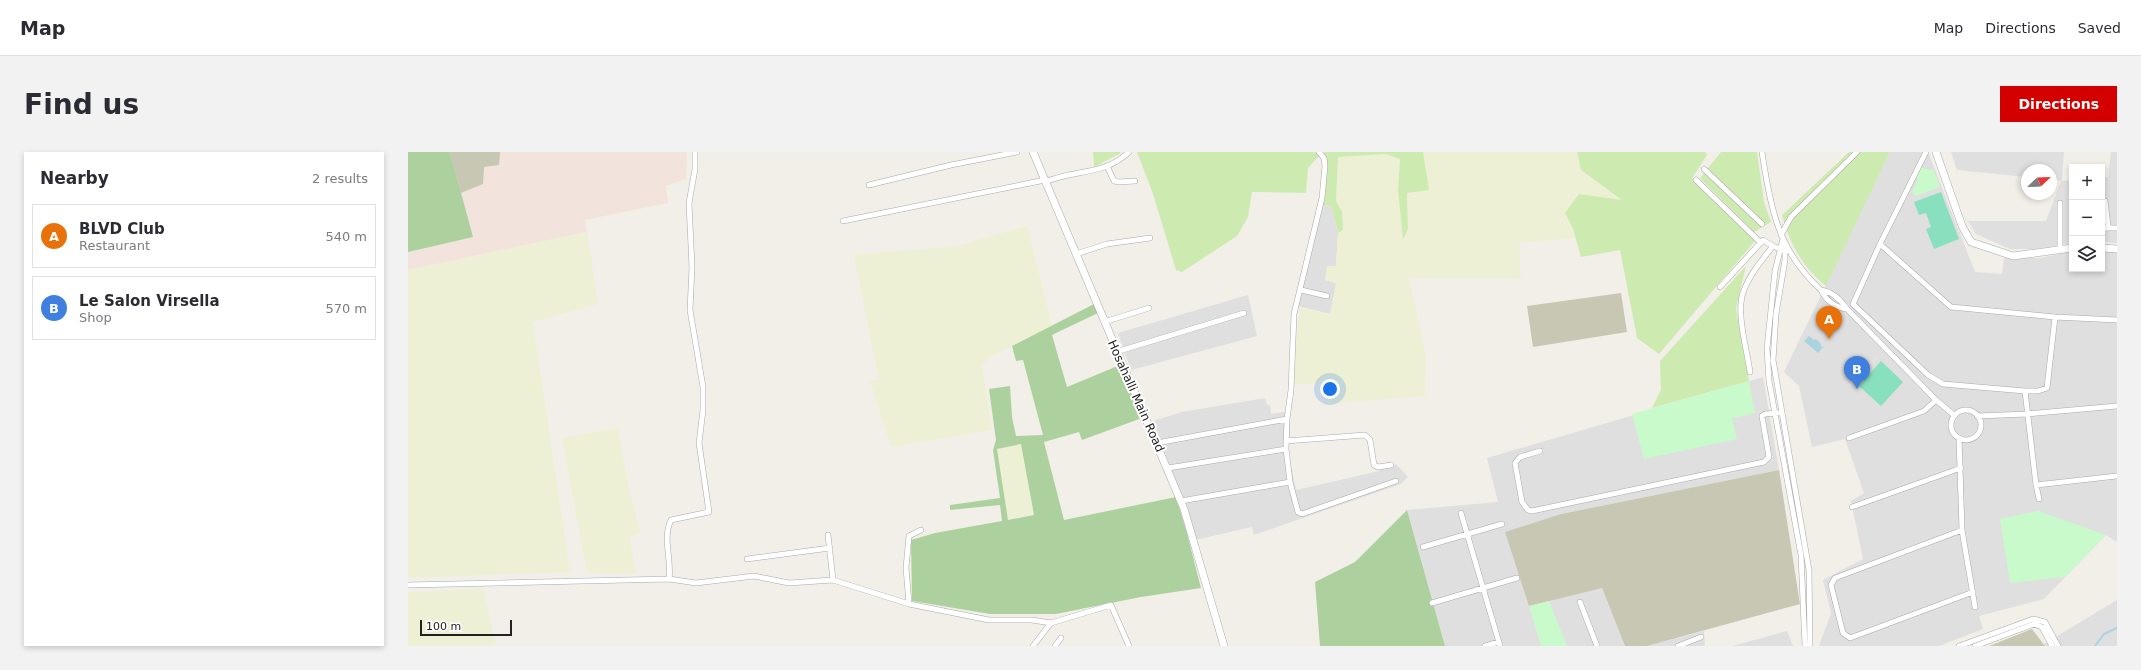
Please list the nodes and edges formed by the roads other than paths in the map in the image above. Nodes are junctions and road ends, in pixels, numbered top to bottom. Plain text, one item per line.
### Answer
1 (695, 152) edge
2 (1018, 152) edge
3 (1033, 152) edge
4 (1129, 152) edge
5 (1319, 152) edge
6 (1762, 152) edge
7 (1857, 152) edge
8 (1926, 152) edge
9 (1936, 152) edge
10 (1106, 166) junction
11 (1704, 169) dead end
12 (1696, 180) dead end
13 (1045, 181) junction
14 (1135, 181) dead end
15 (870, 185) dead end
16 (2105, 201) dead end
17 (2060, 203) dead end
18 (843, 221) dead end
19 (1762, 224) dead end
20 (2117, 228) edge
21 (2105, 229) edge
22 (1150, 238) dead end
23 (1783, 239) junction
24 (1761, 243) junction
25 (1880, 244) junction
26 (1773, 246) junction
27 (2069, 248) edge
28 (2105, 248) edge
29 (1780, 249) junction
30 (2117, 249) edge
31 (2060, 250) junction
32 (1076, 254) junction
33 (1720, 287) dead end
34 (1301, 290) junction
35 (1327, 296) dead end
36 (1150, 308) dead end
37 (1244, 313) dead end
38 (2055, 317) junction
39 (2117, 320) edge
40 (1104, 322) junction
41 (1116, 352) junction
42 (1750, 372) dead end
43 (2025, 391) junction
44 (1936, 400) junction
45 (2117, 406) edge
46 (1781, 412) junction
47 (1775, 413) junction
48 (2027, 414) junction
49 (1954, 415) junction
50 (1977, 416) junction
51 (1287, 419) junction
52 (1849, 438) dead end
53 (1959, 438) junction
54 (1286, 441) junction
55 (1157, 443) junction
56 (1286, 449) junction
57 (1540, 451) dead end
58 (1391, 465) dead end
59 (1168, 468) junction
60 (1960, 468) junction
61 (2117, 476) edge
62 (1396, 481) dead end
63 (1290, 482) junction
64 (2036, 484) junction
65 (2039, 499) dead end
66 (1181, 501) junction
67 (1852, 507) dead end
68 (1461, 513) dead end
69 (1502, 524) dead end
70 (921, 530) dead end
71 (1962, 530) junction
72 (1467, 534) junction
73 (828, 535) dead end
74 (1423, 547) dead end
75 (830, 548) junction
76 (747, 558) dead end
77 (1517, 578) dead end
78 (669, 579) junction
79 (833, 580) junction
80 (408, 585) edge
81 (1483, 588) junction
82 (1973, 592) junction
83 (1580, 602) dead end
84 (1432, 603) dead end
85 (908, 604) junction
86 (1975, 607) dead end
87 (1051, 623) junction
88 (1701, 637) dead end
89 (1061, 638) dead end
90 (1499, 644) edge
91 (1034, 646) edge
92 (1055, 646) edge
93 (1129, 646) edge
94 (1224, 646) edge
95 (1485, 646) edge
96 (1597, 646) edge
97 (1678, 646) edge
98 (1805, 646) edge
99 (1959, 646) edge
100 (1975, 646) edge
101 (2052, 646) edge
102 (2058, 646) edge

1 - 78 street
2 - 15 street
3 - 13 street, Hosahalli Main Road
4 - 10 street
5 - 34 street
6 - 23 street
7 - 23 street
8 - 25 street
9 - 31 street
10 - 13 street
10 - 14 street
11 - 19 street
12 - 24 street
13 - 18 street
13 - 32 street, Hosahalli Main Road
16 - 21 street
17 - 31 street
20 - 21 street
22 - 32 street
23 - 29 street
23 - 44 street
23 - 46 street
24 - 26 street
24 - 33 street
25 - 38 street
25 - 43 street
26 - 29 street
26 - 42 street
27 - 31 street
28 - 30 street
29 - 47 street
32 - 40 street, Hosahalli Main Road
34 - 35 street
34 - 51 street
36 - 40 street
37 - 41 street
38 - 39 street
38 - 43 street
40 - 41 street, Hosahalli Main Road
41 - 55 street, Hosahalli Main Road
43 - 48 street
44 - 49 street
44 - 52 street
45 - 48 street
46 - 47 street
46 - 98 street
47 - 57 street
47 - 98 street
48 - 50 street
48 - 64 street
49 - 50 street
49 - 53 street
50 - 53 street
51 - 54 street
51 - 55 street
53 - 60 street
54 - 56 street
54 - 58 street
55 - 59 street, Hosahalli Main Road
56 - 59 street
56 - 63 street
59 - 66 street, Hosahalli Main Road
60 - 67 street
60 - 71 street
61 - 64 street
62 - 63 street
63 - 66 street
64 - 65 street
66 - 94 street, Hosahalli Main Road
68 - 72 street
69 - 72 street
70 - 85 street
71 - 82 street
71 - 82 street
72 - 74 street
72 - 81 street
73 - 75 street
75 - 76 street
75 - 79 street
77 - 81 street
78 - 79 street
78 - 80 street
79 - 85 street
81 - 84 street
81 - 90 street
82 - 86 street
83 - 96 street
85 - 87 street
87 - 91 street
87 - 93 street
88 - 97 street
89 - 92 street
90 - 95 street
99 - 102 street
100 - 101 street

